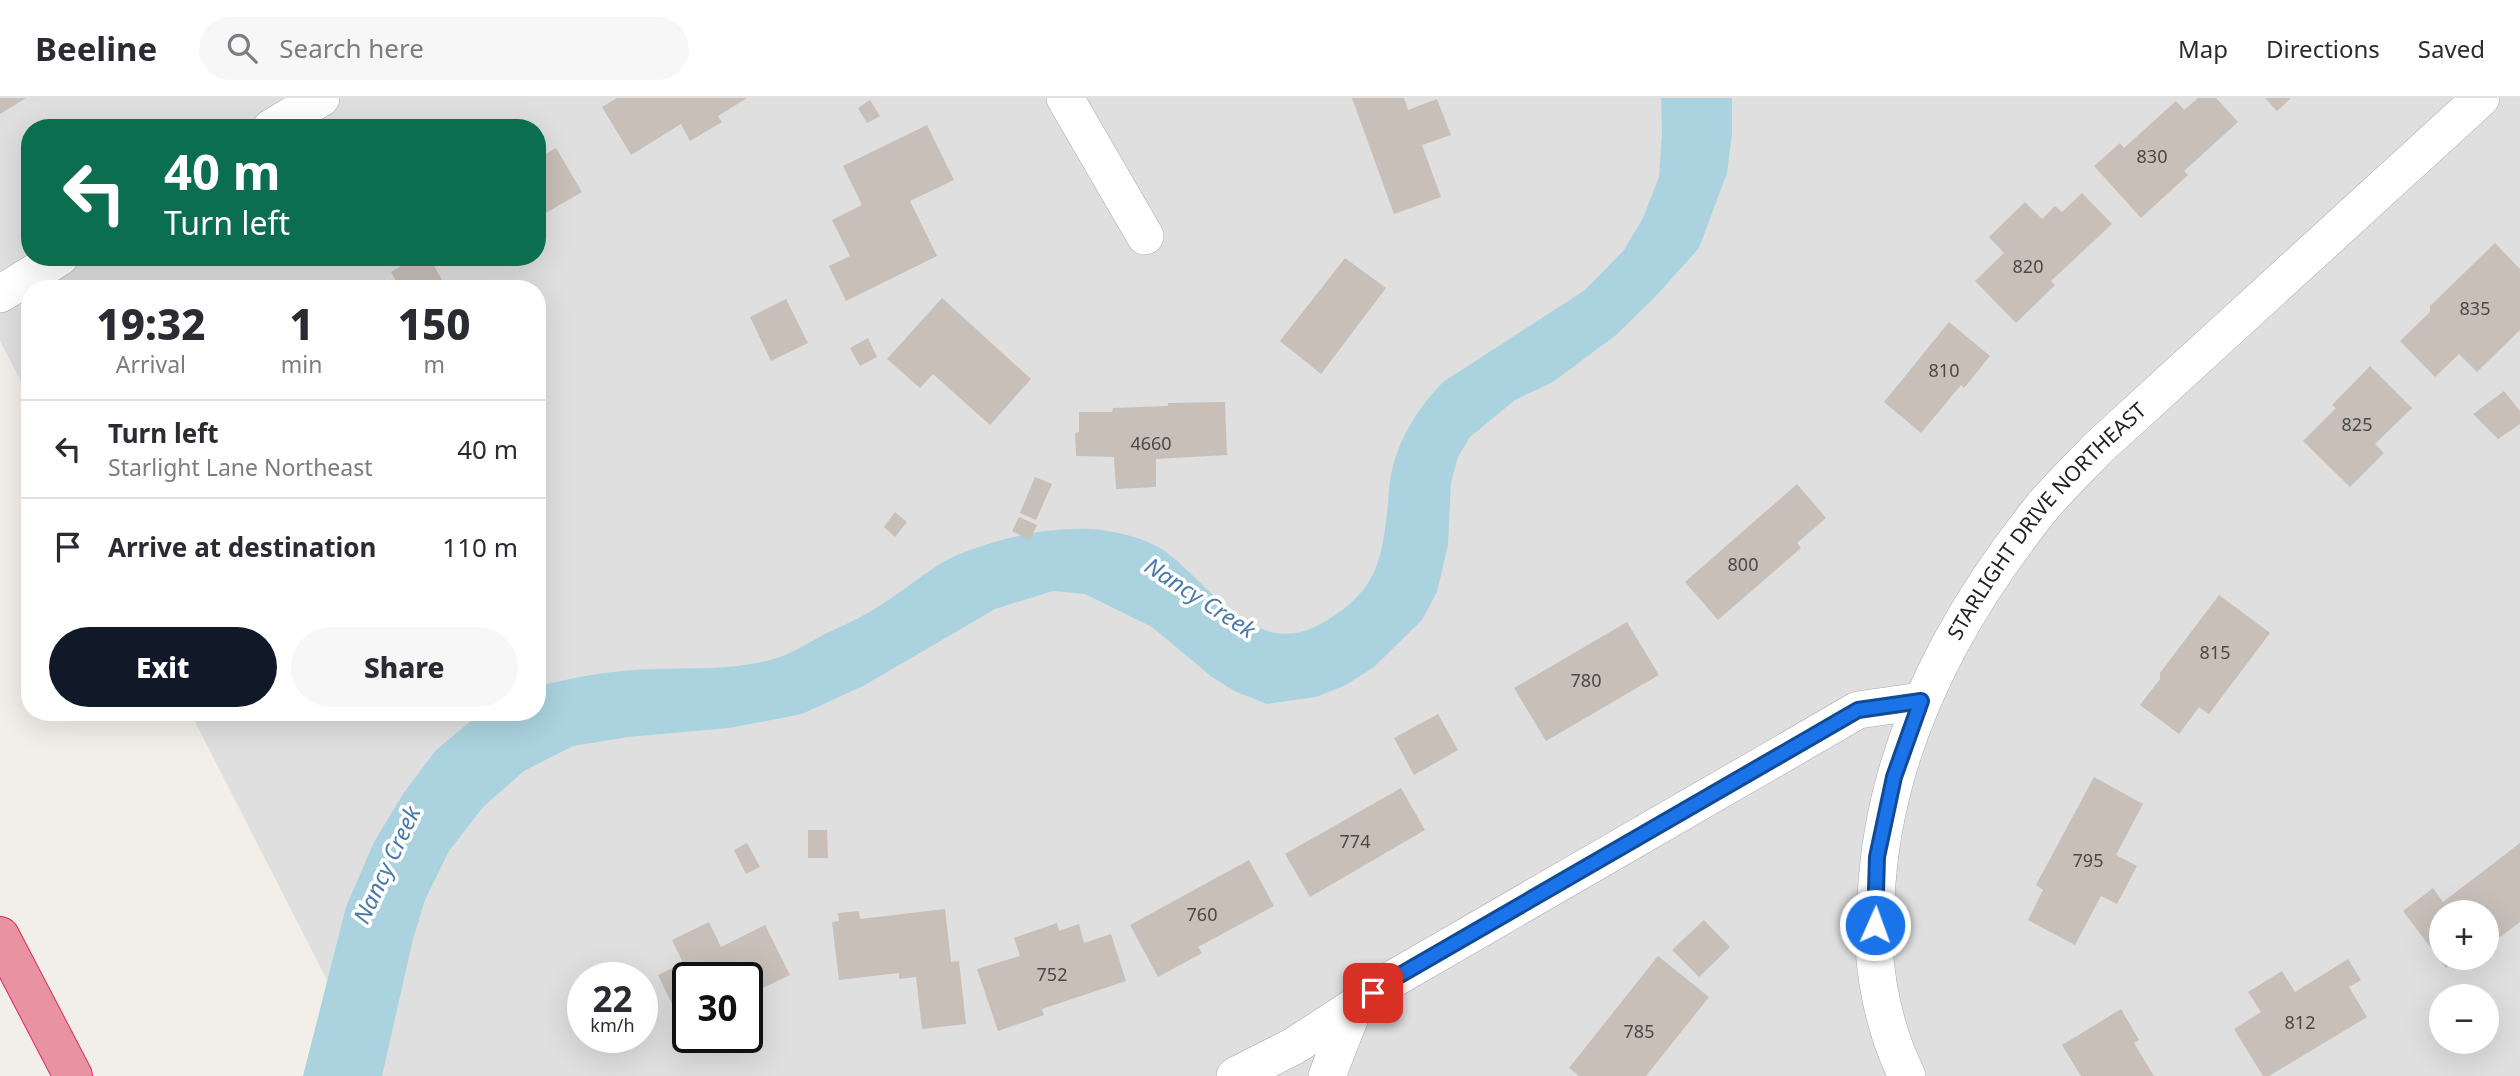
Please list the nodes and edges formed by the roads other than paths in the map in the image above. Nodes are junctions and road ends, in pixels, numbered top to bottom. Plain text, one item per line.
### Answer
1 (321, 98) edge
2 (1065, 98) edge
3 (2481, 98) edge
4 (286, 119) edge
5 (1145, 236) dead end
6 (46, 266) edge
7 (24, 280) edge
8 (21, 282) edge
9 (0, 295) edge
10 (1921, 701) junction
11 (0, 936) edge
12 (1354, 1007) junction
13 (72, 1074) edge
14 (1235, 1076) edge
15 (1327, 1076) edge
16 (1907, 1076) edge

1 - 4 street
2 - 5 street
3 - 10 street, STARLIGHT DRIVE NORTHEAST
6 - 7 street
8 - 9 street
10 - 12 street
10 - 16 street, STARLIGHT DRIVE NORTHEAST
11 - 13 highway
12 - 14 street
12 - 15 street

